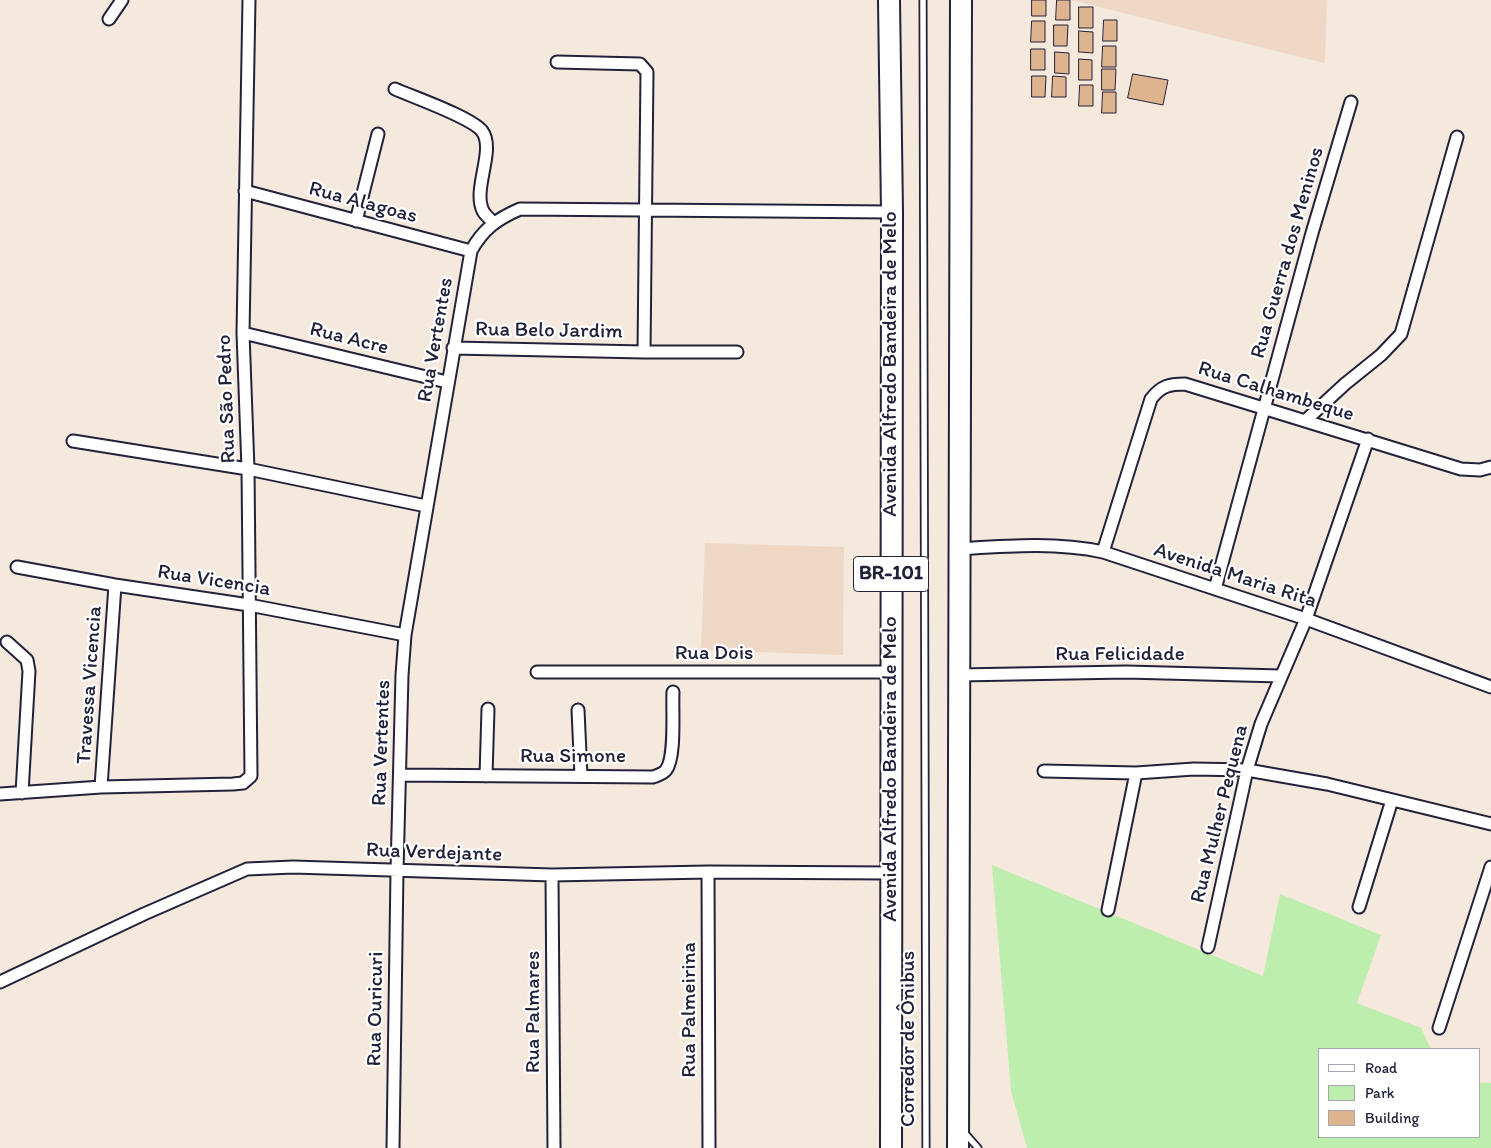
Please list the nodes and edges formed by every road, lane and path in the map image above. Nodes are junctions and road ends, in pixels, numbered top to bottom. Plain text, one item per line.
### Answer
1 (122, 0) edge
2 (249, 0) edge
3 (889, 0) edge
4 (923, 0) edge
5 (961, 0) edge
6 (109, 19) dead end
7 (557, 62) dead end
8 (395, 89) dead end
9 (1352, 102) dead end
10 (378, 134) dead end
11 (1457, 137) dead end
12 (246, 192) junction
13 (644, 209) junction
14 (892, 212) junction
15 (356, 221) junction
16 (493, 222) junction
17 (471, 251) junction
18 (243, 333) junction
19 (453, 348) junction
20 (644, 352) junction
21 (737, 352) dead end
22 (447, 382) junction
23 (1263, 409) junction
24 (1306, 420) junction
25 (1368, 439) junction
26 (73, 442) dead end
27 (1491, 466) edge
28 (248, 469) junction
29 (426, 506) junction
30 (959, 550) junction
31 (1103, 552) junction
32 (17, 567) dead end
33 (116, 585) junction
34 (1215, 589) junction
35 (249, 605) junction
36 (1306, 619) junction
37 (405, 635) junction
38 (7, 642) dead end
39 (537, 672) dead end
40 (891, 672) junction
41 (959, 675) junction
42 (1281, 676) junction
43 (1491, 686) edge
44 (673, 692) dead end
45 (488, 709) dead end
46 (578, 710) dead end
47 (1044, 770) dead end
48 (1247, 770) junction
49 (1136, 773) junction
50 (400, 775) junction
51 (486, 776) junction
52 (581, 776) junction
53 (101, 787) junction
54 (22, 793) junction
55 (0, 794) edge
56 (1392, 800) junction
57 (1491, 824) edge
58 (1491, 867) edge
59 (397, 871) junction
60 (708, 872) junction
61 (892, 873) junction
62 (552, 875) junction
63 (1359, 907) dead end
64 (1108, 910) dead end
65 (1208, 946) dead end
66 (0, 982) edge
67 (1439, 1028) dead end
68 (958, 1124) junction
69 (893, 1146) edge
70 (394, 1148) edge
71 (554, 1148) edge
72 (709, 1148) edge
73 (926, 1148) edge
74 (958, 1148) edge
75 (978, 1148) edge

1 - 6 street
2 - 12 street, Rua São Pedro
3 - 14 highway, Avenida Alfredo Bandeira de Melo / BR-101
4 - 73 lane, Corredor de Ônibus
5 - 30 highway, BR-101
7 - 13 street
8 - 16 street
9 - 23 street, Rua Guerra dos Meninos
10 - 15 street
11 - 24 street
12 - 15 street, Rua Alagoas
12 - 18 street, Rua São Pedro
13 - 14 street, Rua Vertentes
13 - 16 street, Rua Vertentes
13 - 20 street
14 - 40 highway, Avenida Alfredo Bandeira de Melo / BR-101
15 - 17 street, Rua Alagoas
16 - 17 street, Rua Vertentes
17 - 19 street, Rua Vertentes
18 - 22 street, Rua Acre
18 - 28 street, Rua São Pedro
19 - 20 street, Rua Belo Jardim
19 - 22 street, Rua Vertentes
20 - 21 street, Rua Belo Jardim
22 - 29 street, Rua Vertentes
23 - 24 street, Rua Calhambeque
23 - 31 street, Rua Calhambeque
23 - 34 street, Rua Guerra dos Meninos
24 - 25 street, Rua Calhambeque
25 - 27 street, Rua Calhambeque
25 - 36 street, Rua Mulher Pequena
26 - 28 street
28 - 29 street
28 - 35 street, Rua São Pedro
29 - 37 street, Rua Vertentes
30 - 31 street, Avenida Maria Rita
30 - 41 highway, BR-101
31 - 34 street, Avenida Maria Rita
32 - 33 street, Rua Vicencia
33 - 35 street, Rua Vicencia
33 - 53 street, Travessa Vicencia
34 - 36 street, Avenida Maria Rita
35 - 37 street, Rua Vicencia
35 - 53 street, Rua São Pedro
36 - 42 street, Rua Mulher Pequena
36 - 43 street, Avenida Maria Rita
37 - 50 street, Rua Vertentes
38 - 54 street
39 - 40 street, Rua Dois
40 - 61 highway, Avenida Alfredo Bandeira de Melo / BR-101
41 - 42 street, Rua Felicidade
41 - 68 highway, BR-101
42 - 48 street, Rua Mulher Pequena
44 - 52 street, Rua Simone
45 - 51 street
46 - 52 street
47 - 49 street
48 - 49 street
48 - 56 street
48 - 65 street, Rua Mulher Pequena
49 - 64 street
50 - 51 street, Rua Simone
50 - 59 street, Rua Vertentes
51 - 52 street, Rua Simone
53 - 54 street
54 - 55 street
56 - 57 street
56 - 63 street
58 - 67 street
59 - 62 street, Rua Verdejante
59 - 66 street, Rua Verdejante
59 - 70 street, Rua Ouricuri
60 - 61 street, Rua Verdejante
60 - 62 street, Rua Verdejante
60 - 72 street, Rua Palmeirina
61 - 69 highway, Avenida Alfredo Bandeira de Melo / BR-101
62 - 71 street, Rua Palmares
68 - 74 highway, BR-101
68 - 75 lane

